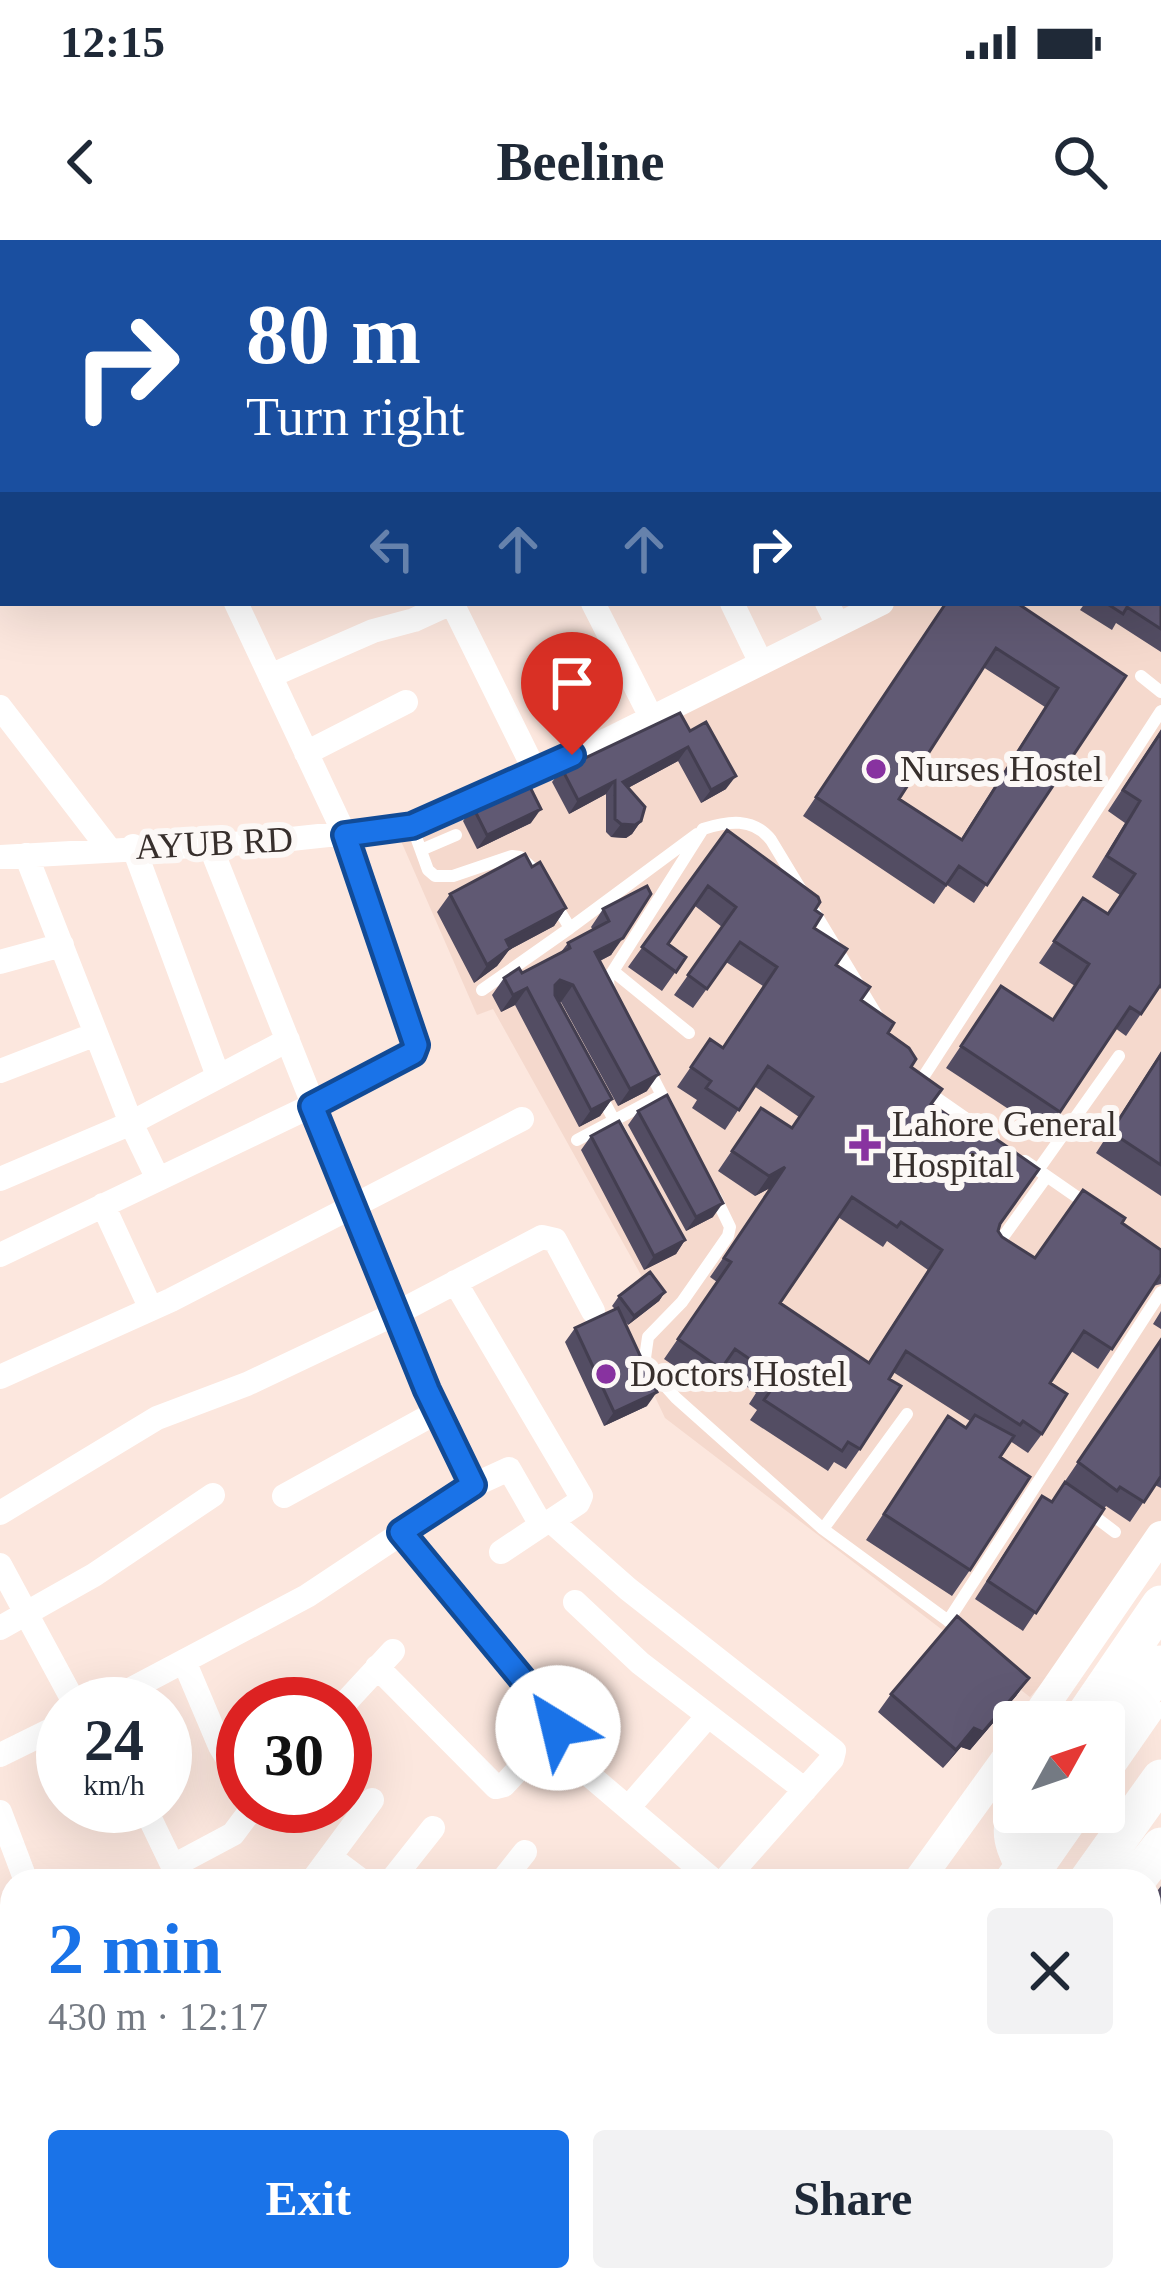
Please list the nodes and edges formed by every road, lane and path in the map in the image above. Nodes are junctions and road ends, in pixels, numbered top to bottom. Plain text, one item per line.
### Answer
1 (237, 606) edge
2 (445, 606) edge
3 (453, 606) edge
4 (595, 606) edge
5 (733, 606) edge
6 (869, 606) edge
7 (833, 614) edge
8 (761, 663) junction
9 (270, 676) junction
10 (1141, 676) dead end
11 (1161, 692) edge
12 (406, 702) dead end
13 (0, 706) edge
14 (1161, 711) edge
15 (651, 717) junction
16 (306, 753) junction
17 (535, 771) junction
18 (703, 830) junction
19 (345, 835) junction
20 (456, 835) dead end
21 (417, 838) junction
22 (209, 844) junction
23 (121, 848) junction
24 (26, 855) junction
25 (0, 856) edge
26 (570, 928) junction
27 (62, 945) junction
28 (0, 962) edge
29 (614, 970) junction
30 (482, 990) dead end
31 (620, 1013) edge
32 (884, 1028) edge
33 (96, 1034) junction
34 (689, 1034) dead end
35 (288, 1040) junction
36 (641, 1054) edge
37 (1119, 1056) edge
38 (907, 1066) edge
39 (0, 1071) edge
40 (218, 1076) junction
41 (593, 1082) edge
42 (918, 1085) junction
43 (662, 1095) junction
44 (312, 1106) junction
45 (672, 1114) edge
46 (522, 1119) dead end
47 (614, 1120) junction
48 (131, 1123) junction
49 (577, 1140) dead end
50 (635, 1160) edge
51 (1043, 1173) junction
52 (0, 1179) edge
53 (158, 1179) junction
54 (711, 1189) edge
55 (103, 1205) junction
56 (354, 1208) junction
57 (1104, 1216) edge
58 (995, 1249) edge
59 (0, 1255) edge
60 (455, 1282) junction
61 (1161, 1292) edge
62 (151, 1309) junction
63 (593, 1311) dead end
64 (397, 1313) junction
65 (0, 1377) edge
66 (436, 1412) junction
67 (907, 1414) dead end
68 (1041, 1478) junction
69 (473, 1485) junction
70 (1059, 1491) edge
71 (213, 1495) dead end
72 (284, 1496) dead end
73 (1078, 1505) edge
74 (0, 1513) edge
75 (547, 1523) junction
76 (824, 1529) junction
77 (401, 1532) junction
78 (1114, 1532) dead end
79 (1161, 1536) edge
80 (501, 1552) dead end
81 (0, 1565) edge
82 (575, 1603) dead end
83 (1161, 1605) edge
84 (28, 1613) junction
85 (948, 1621) junction
86 (0, 1628) edge
87 (982, 1646) edge
88 (184, 1661) junction
89 (1161, 1665) edge
90 (61, 1677) edge
91 (154, 1677) edge
92 (369, 1677) edge
93 (1039, 1701) edge
94 (1096, 1701) edge
95 (1161, 1708) edge
96 (707, 1717) junction
97 (1125, 1719) edge
98 (36, 1737) edge
99 (216, 1737) edge
100 (548, 1740) junction
101 (0, 1755) edge
102 (1125, 1760) edge
103 (993, 1777) edge
104 (805, 1790) junction
105 (1158, 1791) edge
106 (373, 1801) dead end
107 (628, 1808) junction
108 (0, 1812) edge
109 (433, 1828) dead end
110 (157, 1833) edge
111 (233, 1833) edge
112 (1014, 1833) edge
113 (1048, 1833) edge
114 (1074, 1833) edge
115 (525, 1852) dead end
116 (330, 1857) junction
117 (21, 1869) edge
118 (175, 1869) edge
119 (183, 1869) edge
120 (321, 1869) edge
121 (346, 1869) edge
122 (401, 1869) edge
123 (512, 1869) edge
124 (700, 1869) edge
125 (735, 1869) edge
126 (927, 1869) edge
127 (1023, 1869) edge
128 (1031, 1869) edge
129 (1049, 1869) edge
130 (1104, 1869) edge

1 - 9 street
2 - 9 street
3 - 17 street
4 - 15 street
5 - 8 street
6 - 7 street, AYUB RD
7 - 8 street, AYUB RD
8 - 15 street, AYUB RD
9 - 16 street
10 - 11 lane
12 - 16 street
13 - 23 street
14 - 42 lane
15 - 17 street, AYUB RD
16 - 19 street
17 - 21 street, AYUB RD
18 - 26 lane
18 - 29 lane
18 - 32 lane
19 - 21 street, AYUB RD
19 - 22 street, AYUB RD
19 - 44 street
20 - 21 lane
21 - 26 lane
22 - 23 street, AYUB RD
22 - 35 street
23 - 24 street, AYUB RD
23 - 40 street
24 - 25 street, AYUB RD
24 - 27 street
26 - 30 lane
27 - 28 street
27 - 33 street
29 - 31 lane
29 - 34 lane
33 - 39 street
33 - 48 street
35 - 40 street
35 - 44 street
36 - 43 lane
37 - 51 lane
38 - 42 lane
40 - 48 street
41 - 47 lane
42 - 51 lane
43 - 45 lane
43 - 47 lane
44 - 53 street
44 - 56 street
46 - 56 street
47 - 49 lane
47 - 50 lane
48 - 52 street
48 - 53 street
51 - 57 lane
51 - 58 lane
53 - 55 street
54 - 76 lane
55 - 59 street
55 - 62 street
56 - 62 street
56 - 64 street
60 - 63 street
60 - 64 street
60 - 75 street
61 - 68 lane
62 - 65 street
64 - 66 street
64 - 74 street
66 - 69 street
66 - 72 street
67 - 76 lane
68 - 70 lane
68 - 85 lane
69 - 75 street
69 - 77 street
71 - 84 street
73 - 78 lane
75 - 80 street
75 - 104 street
76 - 85 lane
77 - 88 street
77 - 100 street
79 - 93 street
81 - 84 street
82 - 96 street
83 - 94 main road
84 - 86 street
84 - 90 street
85 - 87 lane
88 - 91 street
88 - 99 street
89 - 97 main road
92 - 100 street
95 - 102 lane
96 - 104 street
96 - 107 street
98 - 101 street
100 - 107 street
103 - 126 street
104 - 125 street
105 - 130 main road
106 - 116 street
107 - 124 street
108 - 117 street
109 - 122 street
110 - 118 street
111 - 119 street
112 - 128 main road
113 - 127 main road
114 - 129 lane
115 - 123 street
116 - 120 street
116 - 121 street

